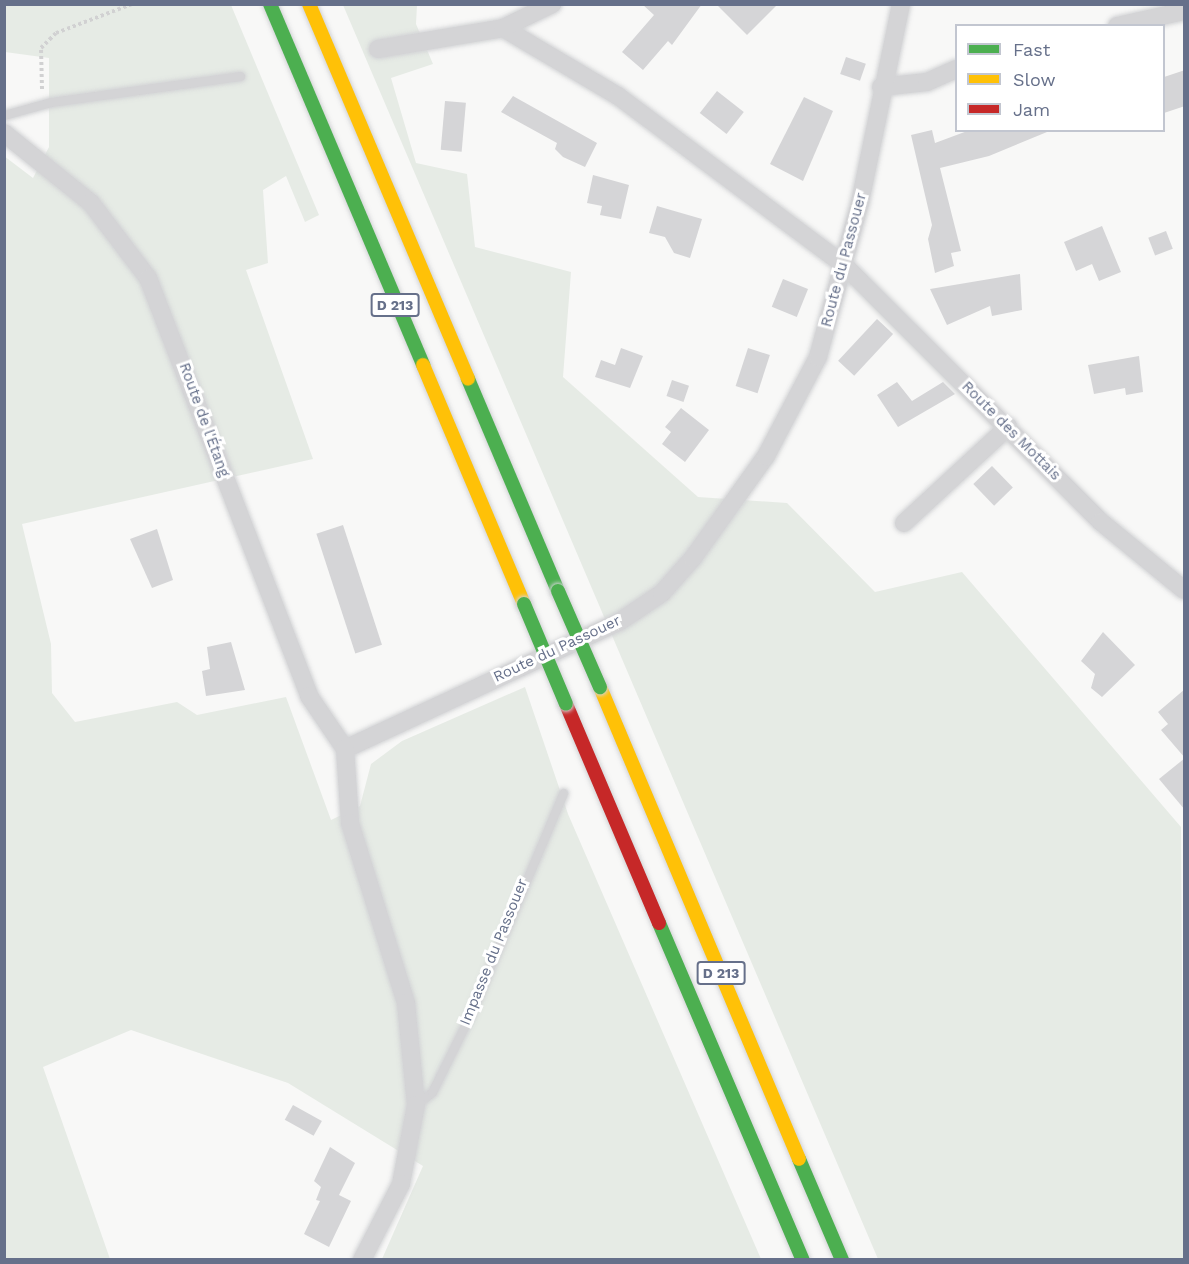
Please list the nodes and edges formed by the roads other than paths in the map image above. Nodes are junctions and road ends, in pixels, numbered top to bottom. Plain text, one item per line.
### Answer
1 (270, 4) edge
2 (309, 4) edge
3 (552, 4) edge
4 (901, 4) edge
5 (1185, 11) edge
6 (1126, 24) edge
7 (503, 28) junction
8 (378, 49) dead end
9 (955, 70) edge
10 (240, 76) dead end
11 (881, 87) junction
12 (4, 115) edge
13 (4, 133) edge
14 (844, 265) junction
15 (1008, 427) junction
16 (904, 523) dead end
17 (1185, 590) edge
18 (345, 748) junction
19 (563, 793) dead end
20 (416, 1105) junction
21 (362, 1260) edge
22 (803, 1260) edge
23 (842, 1260) edge

1 - 22 highway, D 213, bridge
2 - 23 highway, D 213, bridge
3 - 7 street
4 - 11 street, Route du Passouer
5 - 6 street
7 - 8 street
7 - 14 street, Route des Mottais
9 - 11 street
10 - 12 lane
11 - 14 street, Route du Passouer
13 - 18 street, Route de l'Étang
14 - 15 street, Route des Mottais
14 - 18 street, Route du Passouer
15 - 16 street
15 - 17 street, Route des Mottais
18 - 20 street
19 - 20 lane, Impasse du Passouer
20 - 21 street

